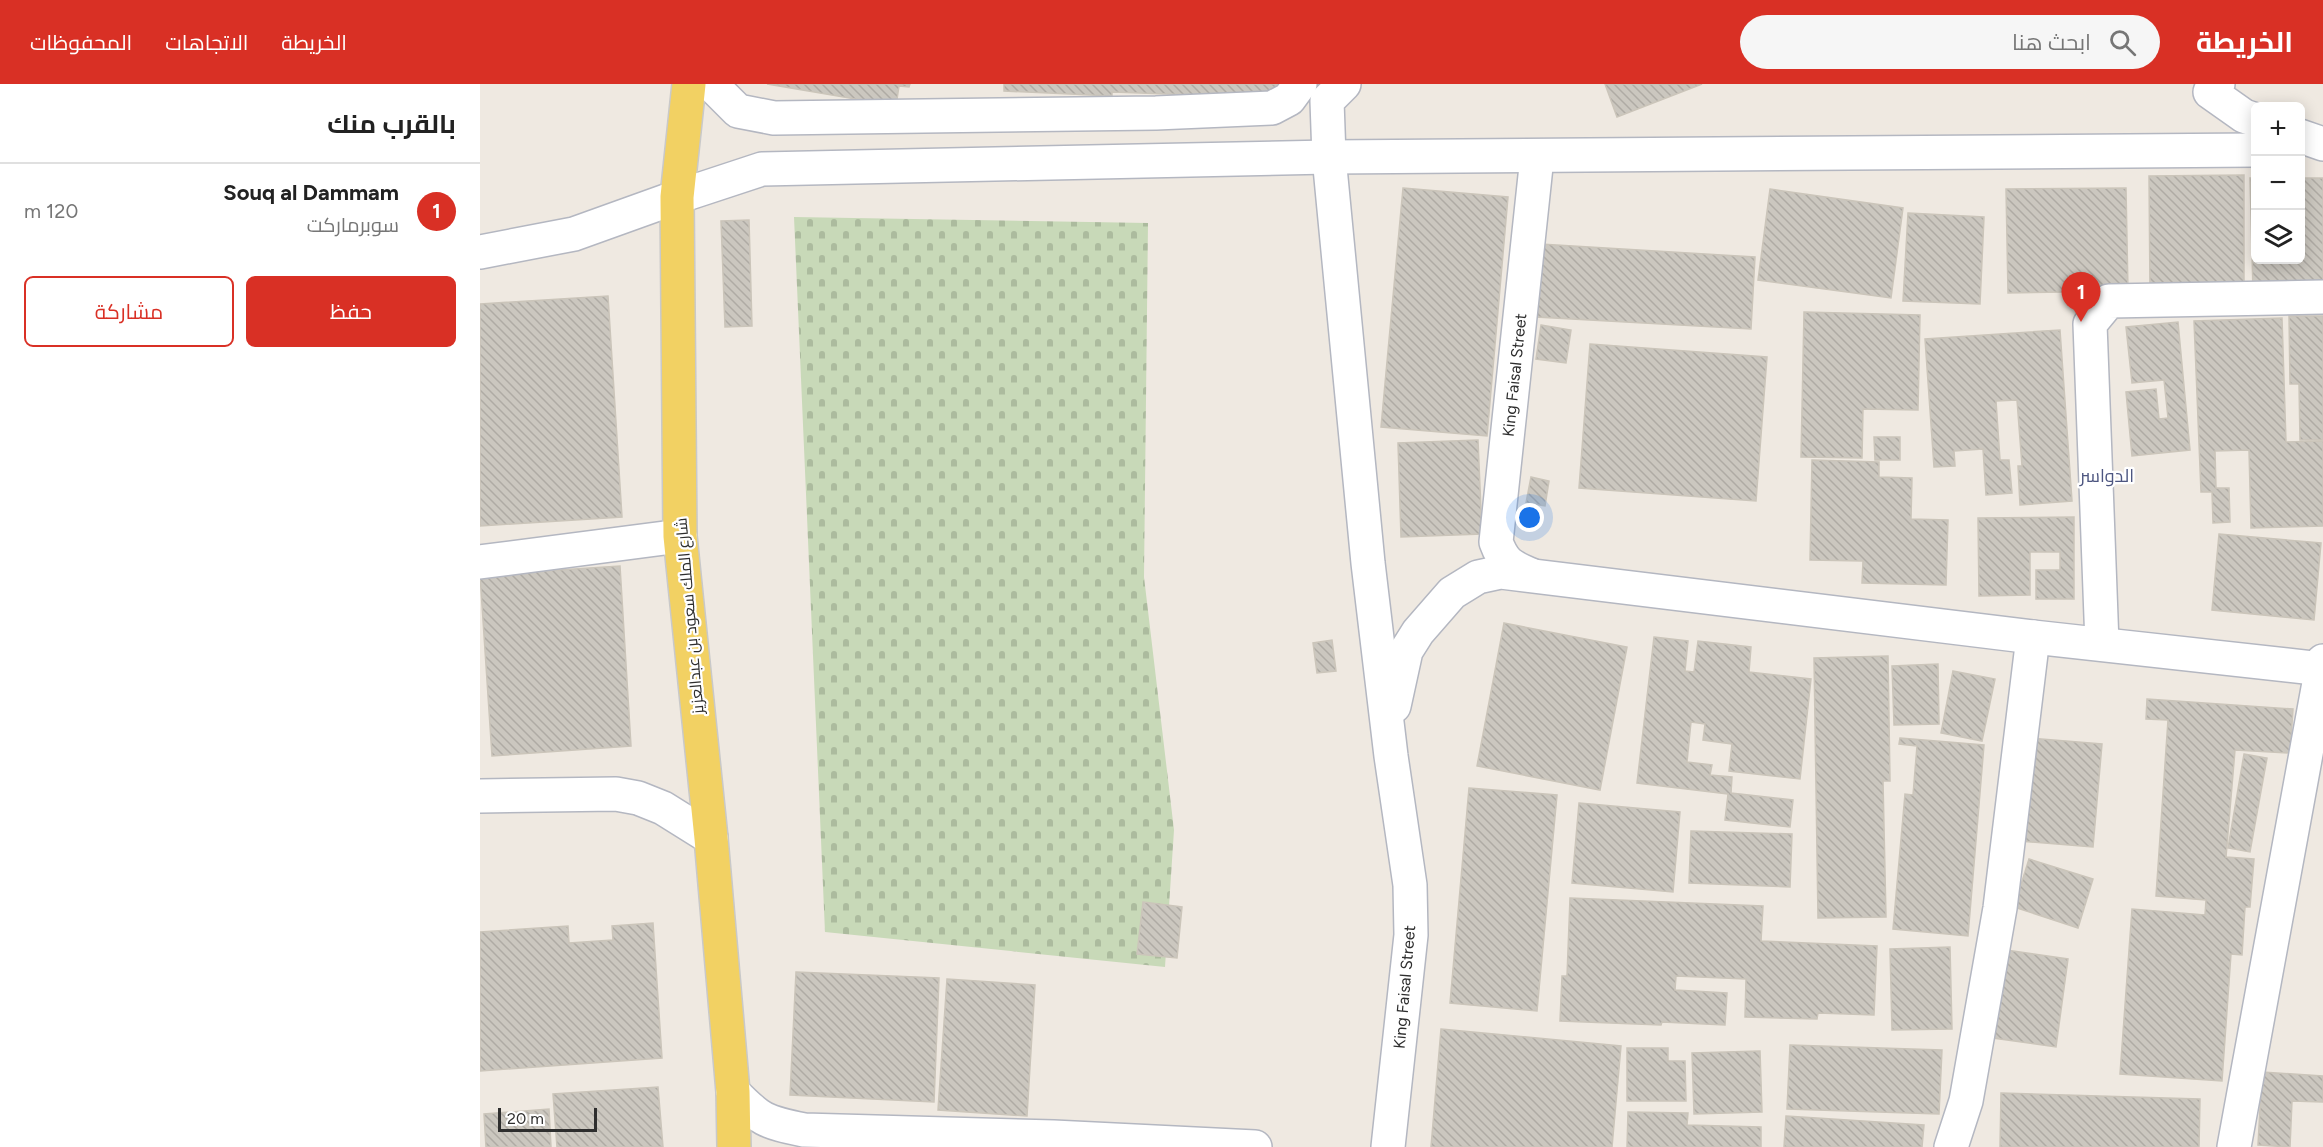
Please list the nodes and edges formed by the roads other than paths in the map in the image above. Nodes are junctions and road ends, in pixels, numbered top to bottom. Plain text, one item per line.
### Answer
1 (689, 84) edge
2 (711, 84) edge
3 (1300, 84) edge
4 (1344, 84) edge
5 (2218, 84) edge
6 (2251, 118) edge
7 (2305, 137) edge
8 (2323, 144) edge
9 (2251, 150) edge
10 (2305, 150) edge
11 (2323, 150) edge
12 (1329, 157) junction
13 (1537, 157) junction
14 (677, 197) junction
15 (480, 252) edge
16 (2323, 297) edge
17 (680, 536) junction
18 (480, 562) edge
19 (1532, 575) junction
20 (2033, 637) junction
21 (2102, 644) junction
22 (2323, 667) edge
23 (1391, 756) junction
24 (480, 796) edge
25 (711, 838) junction
26 (733, 1092) junction
27 (734, 1147) edge
28 (1255, 1147) edge
29 (1388, 1147) edge
30 (1951, 1147) edge
31 (2234, 1147) edge

1 - 14 main road, شارع الملك سعود بن عبدالعزيز
2 - 3 street
4 - 12 street
5 - 6 street
7 - 8 street
9 - 13 street
10 - 11 street
12 - 13 street
12 - 14 street
12 - 23 street
13 - 19 street, King Faisal Street
14 - 15 street
14 - 17 main road, شارع الملك سعود بن عبدالعزيز
16 - 21 street
17 - 18 street
17 - 25 main road, شارع الملك سعود بن عبدالعزيز
19 - 20 street
19 - 23 street
20 - 21 street
20 - 30 street
21 - 22 street
22 - 31 street
23 - 29 street, King Faisal Street
24 - 25 street
25 - 26 main road, شارع الملك سعود بن عبدالعزيز
26 - 27 main road, شارع الملك سعود بن عبدالعزيز
26 - 28 street

